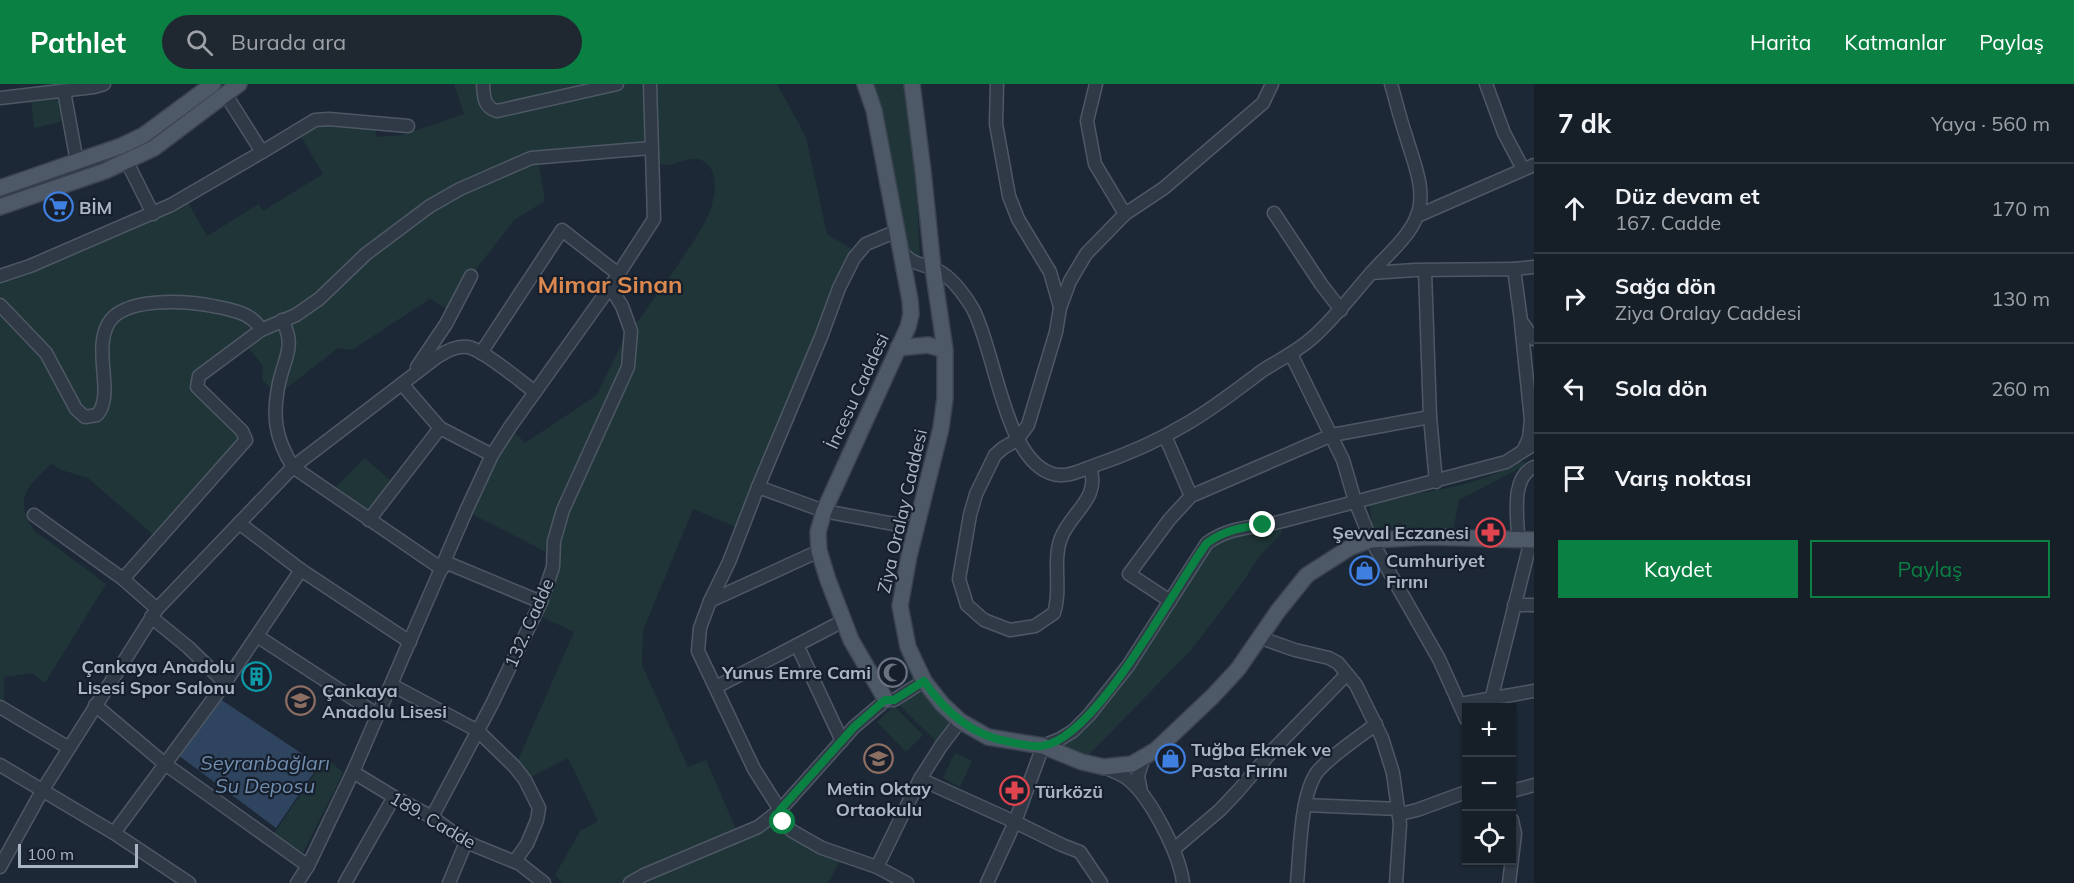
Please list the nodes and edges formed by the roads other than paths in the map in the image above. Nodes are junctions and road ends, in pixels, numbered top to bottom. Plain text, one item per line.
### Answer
1 (104, 84) edge
2 (213, 84) edge
3 (240, 84) edge
4 (483, 84) edge
5 (617, 84) edge
6 (650, 84) edge
7 (865, 84) edge
8 (912, 84) edge
9 (997, 84) edge
10 (1096, 84) edge
11 (1272, 84) edge
12 (1391, 84) edge
13 (1486, 84) edge
14 (64, 91) junction
15 (226, 95) junction
16 (0, 98) edge
17 (408, 126) dead end
18 (651, 148) junction
19 (262, 152) junction
20 (77, 162) junction
21 (127, 162) junction
22 (1528, 167) edge
23 (0, 188) edge
24 (0, 207) edge
25 (1274, 213) dead end
26 (153, 214) junction
27 (1125, 214) junction
28 (1417, 216) junction
29 (897, 231) junction
30 (901, 252) junction
31 (1534, 267) edge
32 (933, 268) junction
33 (1514, 269) junction
34 (1425, 271) junction
35 (618, 273) junction
36 (1371, 273) junction
37 (0, 276) edge
38 (471, 276) dead end
39 (610, 287) junction
40 (0, 305) edge
41 (1060, 308) junction
42 (1341, 310) junction
43 (282, 320) junction
44 (1521, 321) junction
45 (261, 330) junction
46 (1534, 339) edge
47 (898, 348) junction
48 (945, 350) junction
49 (481, 353) junction
50 (1291, 354) junction
51 (402, 384) junction
52 (535, 392) junction
53 (1430, 417) junction
54 (440, 428) junction
55 (1332, 435) junction
56 (1165, 436) junction
57 (1017, 440) junction
58 (1529, 447) edge
59 (492, 455) junction
60 (293, 467) junction
61 (1534, 467) edge
62 (1090, 468) junction
63 (1436, 482) junction
64 (758, 487) junction
65 (1191, 496) junction
66 (1355, 501) junction
67 (824, 511) junction
68 (34, 515) dead end
69 (369, 520) junction
70 (239, 523) junction
71 (916, 528) junction
72 (1371, 540) junction
73 (1527, 540) edge
74 (819, 551) junction
75 (444, 566) junction
76 (301, 570) junction
77 (123, 579) junction
78 (710, 601) junction
79 (1170, 601) junction
80 (541, 602) junction
81 (1514, 605) junction
82 (1534, 605) edge
83 (154, 613) junction
84 (843, 621) junction
85 (257, 636) junction
86 (1261, 638) junction
87 (410, 642) junction
88 (797, 645) junction
89 (1347, 674) junction
90 (924, 681) junction
91 (225, 683) junction
92 (392, 685) junction
93 (716, 687) junction
94 (1534, 691) edge
95 (1491, 699) junction
96 (885, 700) junction
97 (1460, 704) junction
98 (95, 705) junction
99 (0, 707) edge
100 (1462, 708) edge
101 (378, 715) junction
102 (960, 721) junction
103 (1376, 724) junction
104 (478, 731) junction
105 (842, 741) junction
106 (1043, 746) junction
107 (69, 748) junction
108 (1144, 757) junction
109 (165, 764) junction
110 (0, 765) edge
111 (1104, 767) junction
112 (353, 772) junction
113 (920, 779) junction
114 (1534, 785) edge
115 (42, 790) junction
116 (1516, 790) edge
117 (1141, 794) junction
118 (1462, 794) edge
119 (393, 797) junction
120 (1305, 805) junction
121 (780, 810) junction
122 (1399, 811) junction
123 (432, 817) junction
124 (1016, 822) junction
125 (114, 833) junction
126 (466, 842) junction
127 (1174, 849) junction
128 (515, 861) junction
129 (1511, 865) edge
130 (308, 866) junction
131 (0, 867) edge
132 (877, 867) junction
133 (1180, 882) edge
134 (189, 883) edge
135 (297, 883) edge
136 (345, 883) edge
137 (449, 883) edge
138 (544, 883) edge
139 (630, 883) edge
140 (907, 883) edge
141 (987, 883) edge
142 (1101, 883) edge
143 (1297, 883) edge
144 (1396, 883) edge
145 (1509, 883) edge

1 - 14 street
2 - 20 main road
3 - 15 main road
4 - 5 street
6 - 18 street
7 - 29 main road, İncesu Caddesi
8 - 32 main road, Ziya Oralay Caddesi
9 - 41 street
10 - 27 street
11 - 27 street
12 - 28 street
13 - 22 street
14 - 16 street
14 - 20 street
15 - 19 street
15 - 21 main road
17 - 19 street
18 - 35 street
18 - 43 street
19 - 26 street
20 - 23 main road
21 - 24 main road
21 - 26 street
22 - 28 street
25 - 42 street
26 - 37 street
27 - 41 street
28 - 36 street
29 - 30 main road, İncesu Caddesi
29 - 64 street
30 - 32 street
30 - 47 main road, İncesu Caddesi
31 - 33 street
32 - 48 main road, Ziya Oralay Caddesi
32 - 57 street
33 - 34 street
33 - 44 street
34 - 36 street
34 - 53 street
35 - 39 street
35 - 49 street
36 - 42 street
38 - 51 street
39 - 52 street
39 - 80 street, 132. Cadde
40 - 45 street
41 - 57 street
42 - 50 street
43 - 45 street
43 - 60 street
44 - 46 street
44 - 58 street
45 - 77 street
47 - 48 main road
47 - 67 main road, İncesu Caddesi
48 - 71 main road, Ziya Oralay Caddesi
49 - 51 street
49 - 52 street
50 - 55 street
50 - 56 street
51 - 54 street
51 - 60 street
52 - 59 street
53 - 55 street
53 - 63 street
54 - 59 street
54 - 69 street
55 - 65 street
55 - 66 street
56 - 62 street
56 - 65 street
57 - 62 street
57 - 62 street
58 - 63 street
59 - 75 street
60 - 69 street
60 - 70 street
61 - 73 street
63 - 66 street
64 - 67 street
64 - 78 street
65 - 79 street
66 - 72 street
66 - 79 street
67 - 71 street
67 - 74 main road, İncesu Caddesi
68 - 77 street
69 - 75 street
70 - 76 street
70 - 83 street
71 - 90 main road, Ziya Oralay Caddesi
72 - 73 main road, Ziya Oralay Caddesi
72 - 86 main road, Ziya Oralay Caddesi
72 - 97 street
73 - 81 street
74 - 78 street
74 - 84 main road, İncesu Caddesi
75 - 80 street
75 - 87 street
76 - 85 street
76 - 87 street
77 - 83 street
78 - 93 street
79 - 106 street
80 - 104 street, 132. Cadde
81 - 82 street
81 - 95 street
83 - 91 street
83 - 98 street
84 - 88 street
84 - 96 main road, İncesu Caddesi
85 - 91 street
85 - 101 street
86 - 89 street
86 - 108 main road, Ziya Oralay Caddesi
87 - 92 street
88 - 93 street
88 - 105 street
89 - 103 street
89 - 127 street
90 - 96 street
90 - 102 main road, Ziya Oralay Caddesi
91 - 109 street
92 - 101 street
92 - 104 street
93 - 121 street
94 - 95 street
95 - 97 street
96 - 105 street
97 - 100 street
98 - 107 street
98 - 109 street
99 - 107 street
101 - 112 street
102 - 106 main road, Ziya Oralay Caddesi
102 - 113 street
103 - 120 street
103 - 122 street
104 - 123 street, 132. Cadde
104 - 128 street
105 - 121 street
106 - 111 main road, Ziya Oralay Caddesi
106 - 124 street
107 - 115 street
108 - 111 main road, Ziya Oralay Caddesi
108 - 117 street
109 - 125 street
109 - 130 street
110 - 115 street
111 - 117 street
112 - 119 street, 189. Cadde
112 - 130 street
113 - 124 street
113 - 132 street
114 - 116 street
115 - 125 street
115 - 131 street
117 - 127 street
118 - 122 street
119 - 123 street, 189. Cadde
119 - 136 street
120 - 122 street
120 - 143 street
121 - 132 street
121 - 139 street
122 - 144 street
123 - 126 street, 189. Cadde
124 - 141 street
124 - 142 street
125 - 134 street
126 - 128 street, 189. Cadde
126 - 137 street
127 - 133 street
128 - 138 street, 189. Cadde
129 - 145 street
130 - 135 street
132 - 140 street

